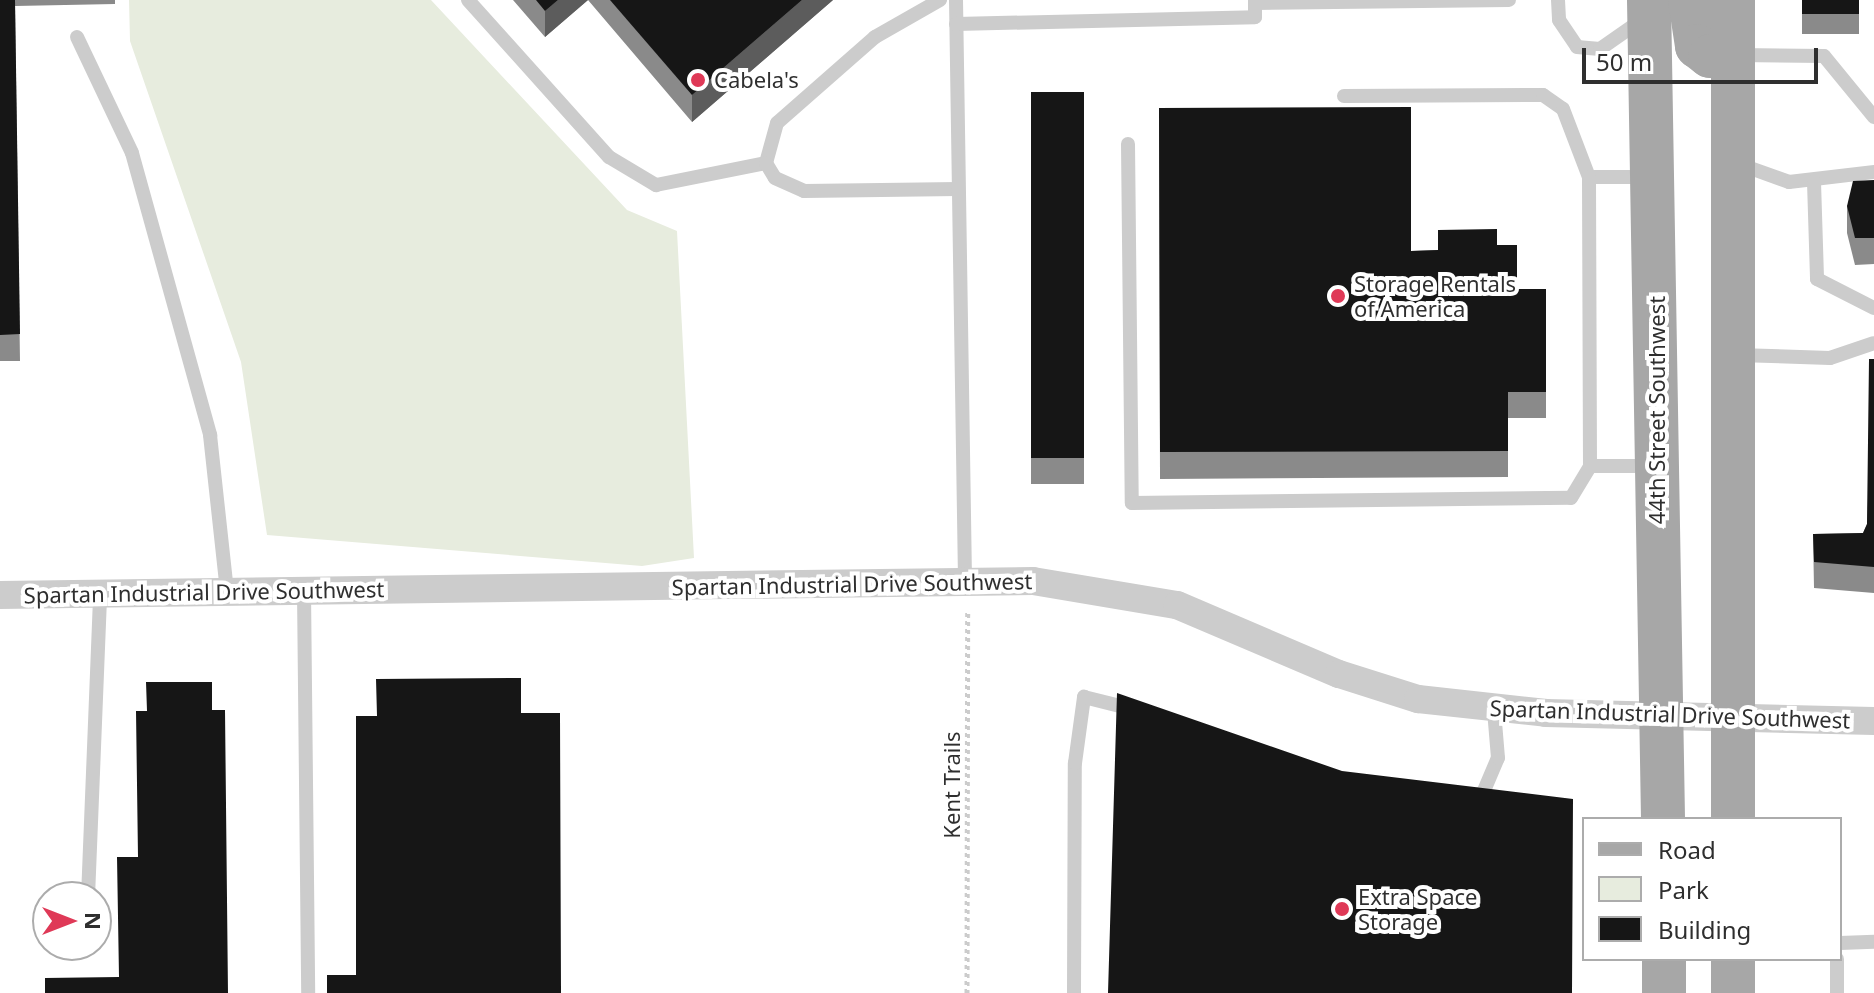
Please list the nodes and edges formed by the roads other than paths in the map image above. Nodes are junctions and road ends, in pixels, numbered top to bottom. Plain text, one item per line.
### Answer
1 (468, 0) edge
2 (940, 0) edge
3 (956, 0) edge
4 (1509, 0) edge
5 (1558, 0) edge
6 (1690, 0) edge
7 (1733, 0) edge
8 (1255, 1) edge
9 (1341, 1) edge
10 (1649, 7) edge
11 (956, 24) junction
12 (77, 37) dead end
13 (1733, 56) junction
14 (1344, 96) dead end
15 (1874, 117) edge
16 (1128, 144) dead end
17 (1732, 160) junction
18 (766, 163) junction
19 (1874, 172) edge
20 (1589, 177) junction
21 (1655, 177) junction
22 (1814, 182) junction
23 (958, 189) junction
24 (1874, 308) edge
25 (1874, 343) edge
26 (1732, 355) junction
27 (1590, 466) junction
28 (1657, 466) junction
29 (965, 578) junction
30 (304, 591) junction
31 (227, 592) junction
32 (100, 594) junction
33 (0, 595) edge
34 (1494, 710) junction
35 (1145, 712) edge
36 (1658, 716) junction
37 (1732, 716) junction
38 (1874, 721) edge
39 (1450, 801) edge
40 (1663, 817) edge
41 (1733, 817) edge
42 (89, 881) edge
43 (1874, 942) edge
44 (1842, 943) edge
45 (1664, 961) edge
46 (1733, 961) edge
47 (1837, 961) edge
48 (308, 993) edge
49 (1074, 993) edge
50 (1664, 993) edge
51 (1733, 993) edge
52 (1837, 993) edge

1 - 18 lane
2 - 18 lane
3 - 11 lane
4 - 9 lane
5 - 10 lane
6 - 13 main road
7 - 13 main road
8 - 9 lane
8 - 11 lane
10 - 21 main road, 44th Street Southwest
11 - 23 lane
12 - 31 lane
13 - 15 lane
13 - 17 main road
14 - 20 lane
16 - 27 lane
17 - 22 lane
17 - 26 main road
18 - 23 lane
19 - 22 lane
20 - 21 lane
20 - 27 lane
21 - 28 main road, 44th Street Southwest
22 - 24 lane
23 - 29 lane
25 - 26 lane
26 - 37 main road
27 - 28 lane
28 - 36 main road, 44th Street Southwest
29 - 30 street, Spartan Industrial Drive Southwest
29 - 34 street, Spartan Industrial Drive Southwest
30 - 31 street, Spartan Industrial Drive Southwest
30 - 48 lane
31 - 32 street, Spartan Industrial Drive Southwest
32 - 33 street, Spartan Industrial Drive Southwest
32 - 42 lane
34 - 36 street, Spartan Industrial Drive Southwest
34 - 39 lane
35 - 49 lane
36 - 37 street, Spartan Industrial Drive Southwest
36 - 40 main road, 44th Street Southwest
37 - 38 street, Spartan Industrial Drive Southwest
37 - 41 main road
43 - 44 lane
45 - 50 main road
46 - 51 main road
47 - 52 lane

